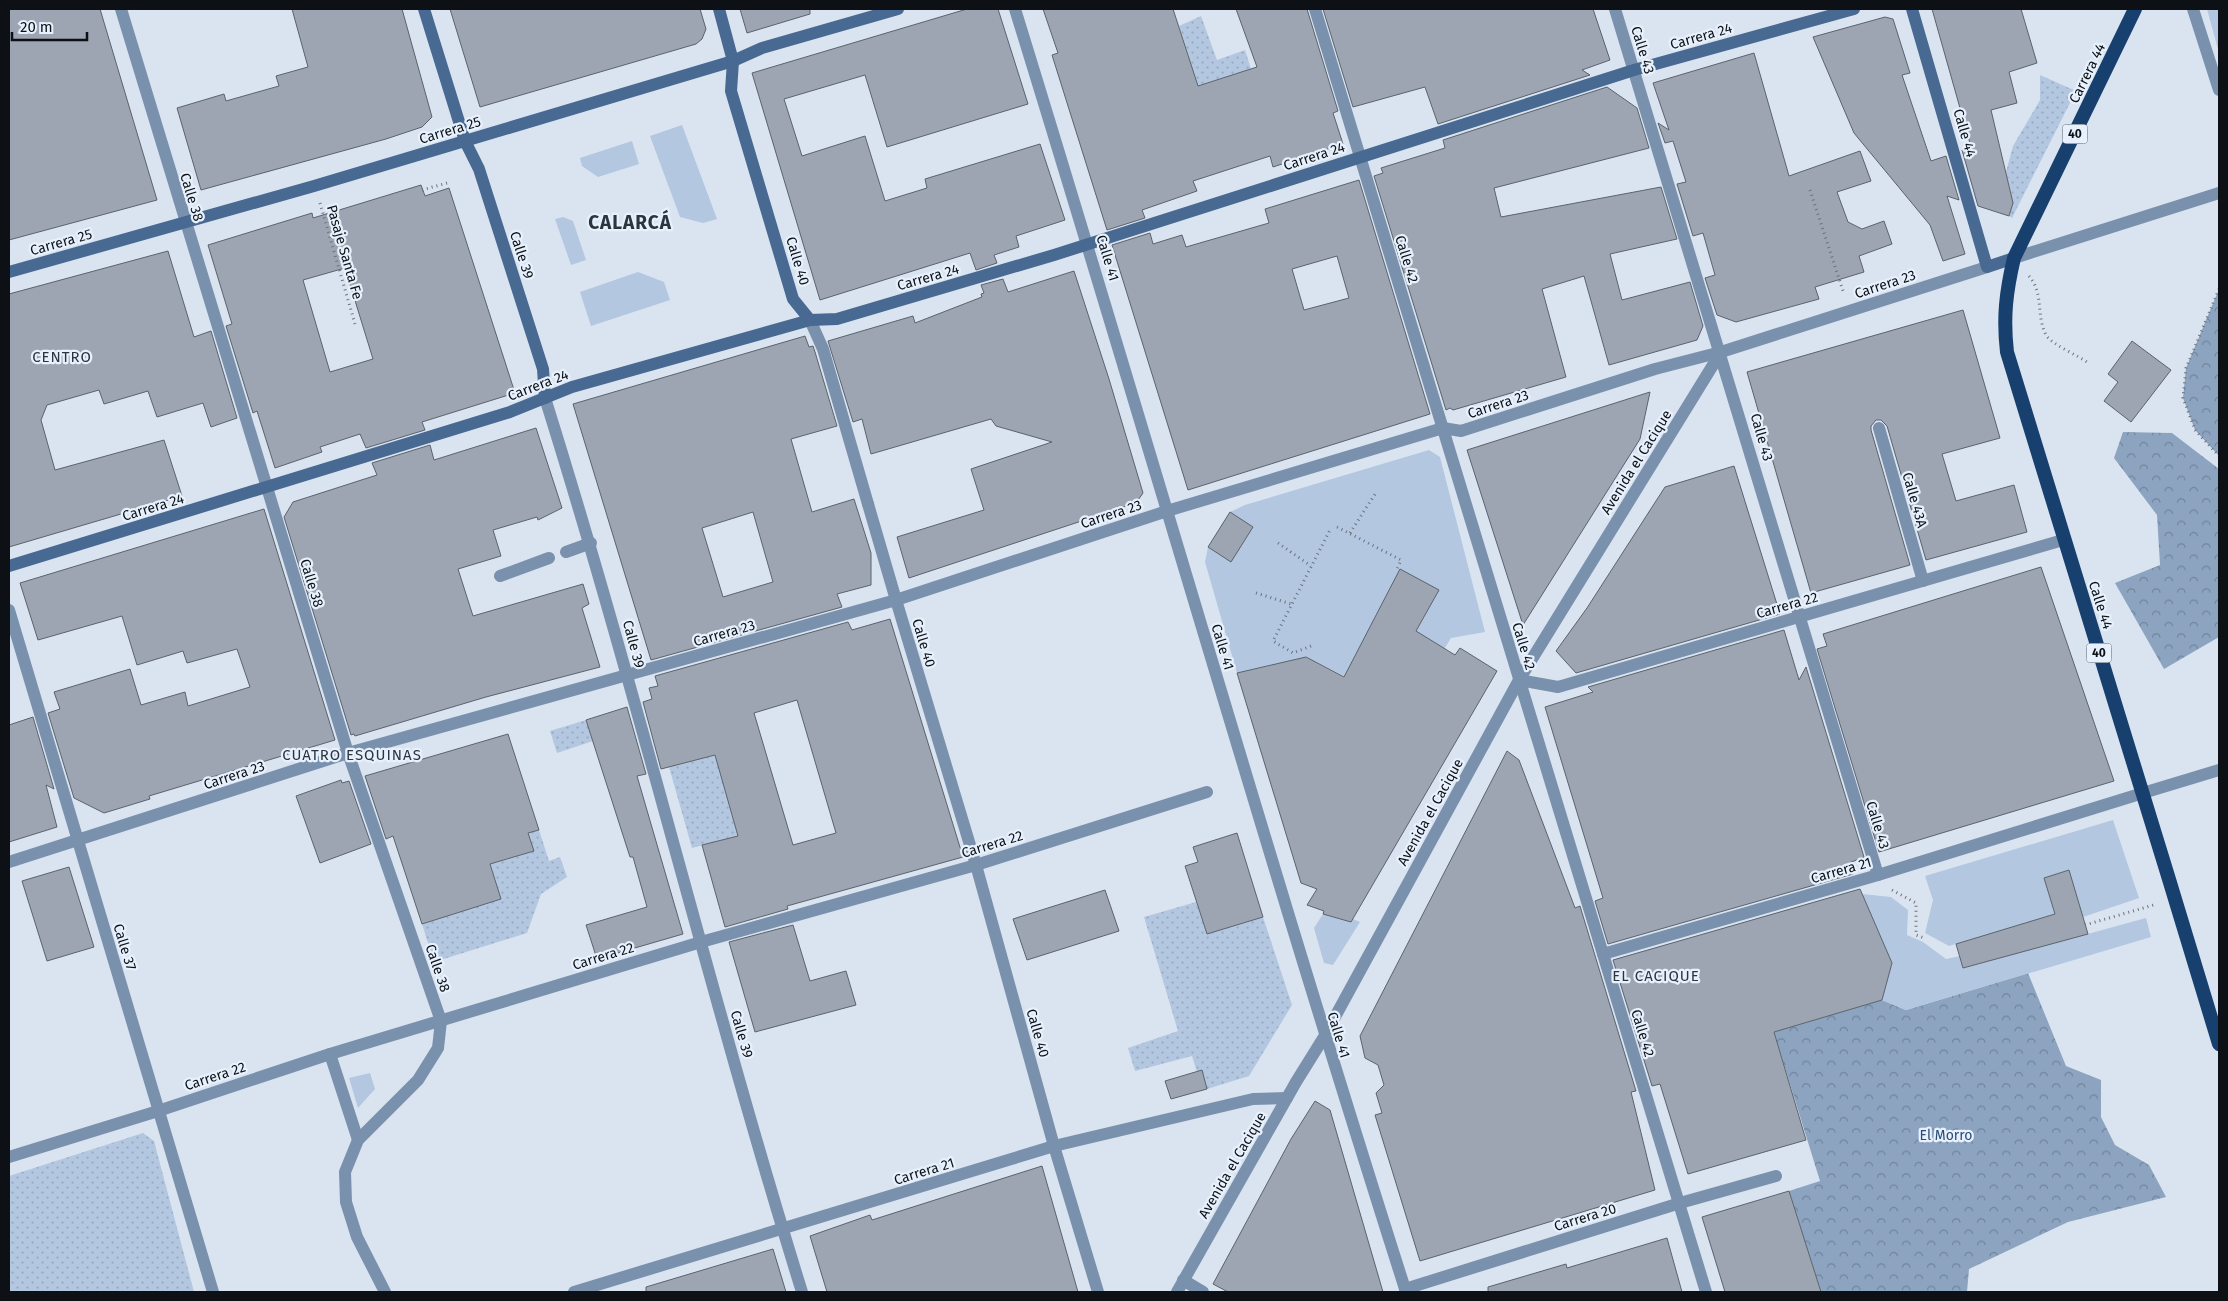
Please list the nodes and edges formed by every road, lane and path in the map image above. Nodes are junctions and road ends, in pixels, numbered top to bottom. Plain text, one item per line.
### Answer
1 (121, 9) edge
2 (424, 9) edge
3 (719, 9) edge
4 (898, 9) edge
5 (1015, 9) edge
6 (1315, 9) edge
7 (1615, 9) edge
8 (1854, 9) edge
9 (1912, 9) edge
10 (2136, 9) edge
11 (2193, 9) edge
12 (733, 60) junction
13 (1634, 70) junction
14 (2219, 90) edge
15 (465, 141) junction
16 (1359, 157) junction
17 (447, 183) dead end
18 (314, 186) junction
19 (422, 190) dead end
20 (1810, 190) dead end
21 (2219, 193) edge
22 (184, 223) junction
23 (1088, 245) junction
24 (2014, 258) junction
25 (1987, 267) junction
26 (9, 272) edge
27 (2219, 289) edge
28 (1848, 311) junction
29 (810, 320) junction
30 (355, 324) dead end
31 (1721, 352) junction
32 (2088, 363) dead end
33 (546, 398) junction
34 (1444, 428) junction
35 (1879, 428) dead end
36 (2219, 456) edge
37 (268, 488) junction
38 (1375, 494) dead end
39 (1167, 511) junction
40 (1337, 527) dead end
41 (1330, 530) dead end
42 (1350, 533) junction
43 (2063, 540) junction
44 (1278, 543) dead end
45 (591, 544) junction
46 (566, 552) dead end
47 (549, 558) dead end
48 (9, 566) edge
49 (1311, 566) junction
50 (1397, 568) dead end
51 (500, 576) dead end
52 (1923, 581) junction
53 (1256, 593) dead end
54 (896, 600) junction
55 (1291, 604) junction
56 (9, 610) edge
57 (1799, 617) junction
58 (1311, 646) dead end
59 (627, 676) junction
60 (1519, 680) junction
61 (348, 753) junction
62 (2219, 770) edge
63 (1208, 792) dead end
64 (2143, 794) junction
65 (78, 841) junction
66 (9, 862) edge
67 (976, 866) junction
68 (1878, 875) junction
69 (2175, 899) junction
70 (1916, 903) dead end
71 (2085, 925) dead end
72 (1924, 938) dead end
73 (701, 942) junction
74 (1603, 954) junction
75 (2215, 1017) edge
76 (441, 1021) junction
77 (1324, 1037) junction
78 (2219, 1044) edge
79 (330, 1054) junction
80 (1287, 1098) junction
81 (158, 1111) junction
82 (358, 1140) junction
83 (1054, 1146) junction
84 (9, 1157) edge
85 (1776, 1176) dead end
86 (1680, 1203) junction
87 (783, 1230) junction
88 (1183, 1280) junction
89 (1405, 1291) edge
90 (213, 1292) edge
91 (385, 1292) edge
92 (574, 1292) edge
93 (802, 1292) edge
94 (1098, 1292) edge
95 (1176, 1292) edge
96 (1203, 1292) edge
97 (1706, 1292) edge

1 - 22 street, Calle 38
2 - 15 main road, Calle 39
3 - 12 main road, Calle 40
4 - 12 main road, Carrera 25
5 - 23 street, Calle 41
6 - 16 street, Calle 42
7 - 13 street, Calle 43
8 - 13 main road, Carrera 24
9 - 25 main road, Calle 44
10 - 24 highway, Carrera 44 / 40
11 - 14 street
12 - 15 main road, Carrera 25
12 - 29 main road, Calle 40
13 - 16 main road, Carrera 24
13 - 31 street, Calle 43
15 - 18 main road, Carrera 25
15 - 33 main road, Calle 39
16 - 23 main road, Carrera 24
16 - 34 street, Calle 42
17 - 19 path
18 - 22 main road, Carrera 25
18 - 30 path, Pasaje Santa Fe
20 - 28 path
21 - 24 street, Carrera 23
22 - 26 main road, Carrera 25
22 - 37 street, Calle 38
23 - 29 main road, Carrera 24
23 - 39 street, Calle 41
24 - 25 main road, Carrera 23
24 - 32 path
24 - 43 highway, Calle 44 / 40
25 - 28 street, Carrera 23
27 - 36 path
28 - 31 street, Carrera 23
29 - 33 main road, Carrera 24
29 - 54 street, Calle 40
31 - 34 street, Carrera 23
31 - 57 street, Calle 43
31 - 60 street, Avenida el Cacique
33 - 37 main road, Carrera 24
33 - 45 street, Calle 39
34 - 39 street, Carrera 23
34 - 60 street, Calle 42
35 - 52 street, Calle 43A
37 - 48 main road, Carrera 24
37 - 61 street, Calle 38
38 - 42 path
39 - 54 street, Carrera 23
39 - 77 street, Calle 41
40 - 42 path
41 - 49 path
42 - 50 path
43 - 52 street, Carrera 22
43 - 64 highway, Calle 44 / 40
44 - 49 path
45 - 46 street
45 - 59 street, Calle 39
47 - 51 street
49 - 55 path
52 - 57 street, Carrera 22
53 - 55 path
54 - 59 street, Carrera 23
54 - 67 street, Calle 40
55 - 58 path
56 - 65 street, Calle 37
57 - 60 street, Carrera 22
57 - 68 street, Calle 43
59 - 61 street, Carrera 23
59 - 73 street, Calle 39
60 - 74 street, Calle 42
60 - 77 street, Avenida el Cacique
61 - 65 street, Carrera 23
61 - 76 street, Calle 38
62 - 64 street, Carrera 21
63 - 67 street, Carrera 22
64 - 68 street, Carrera 21
64 - 69 highway, Calle 44 / 40
65 - 66 street, Carrera 23
65 - 81 street, Calle 37
67 - 73 street, Carrera 22
67 - 83 street, Calle 40
68 - 74 street, Carrera 21
69 - 71 path
69 - 75 highway, Calle 44 / 40
70 - 72 path
73 - 76 street, Carrera 22
73 - 87 street, Calle 39
74 - 86 street, Calle 42
75 - 78 highway, Calle 44 / 40
76 - 79 street, Carrera 22
76 - 82 street, Calle 38
77 - 80 street, Avenida el Cacique
77 - 89 street, Calle 41
79 - 81 street, Carrera 22
79 - 82 street
80 - 83 street, Carrera 21
80 - 88 street, Avenida el Cacique
81 - 84 street, Carrera 22
81 - 90 street, Calle 37
82 - 91 street, Calle 38
83 - 87 street, Carrera 21
83 - 94 street, Calle 40
85 - 86 street, Carrera 20
86 - 89 street, Carrera 20
86 - 97 street, Calle 42
87 - 92 street, Carrera 21
87 - 93 street, Calle 39
88 - 95 street, Avenida el Cacique
88 - 96 street

